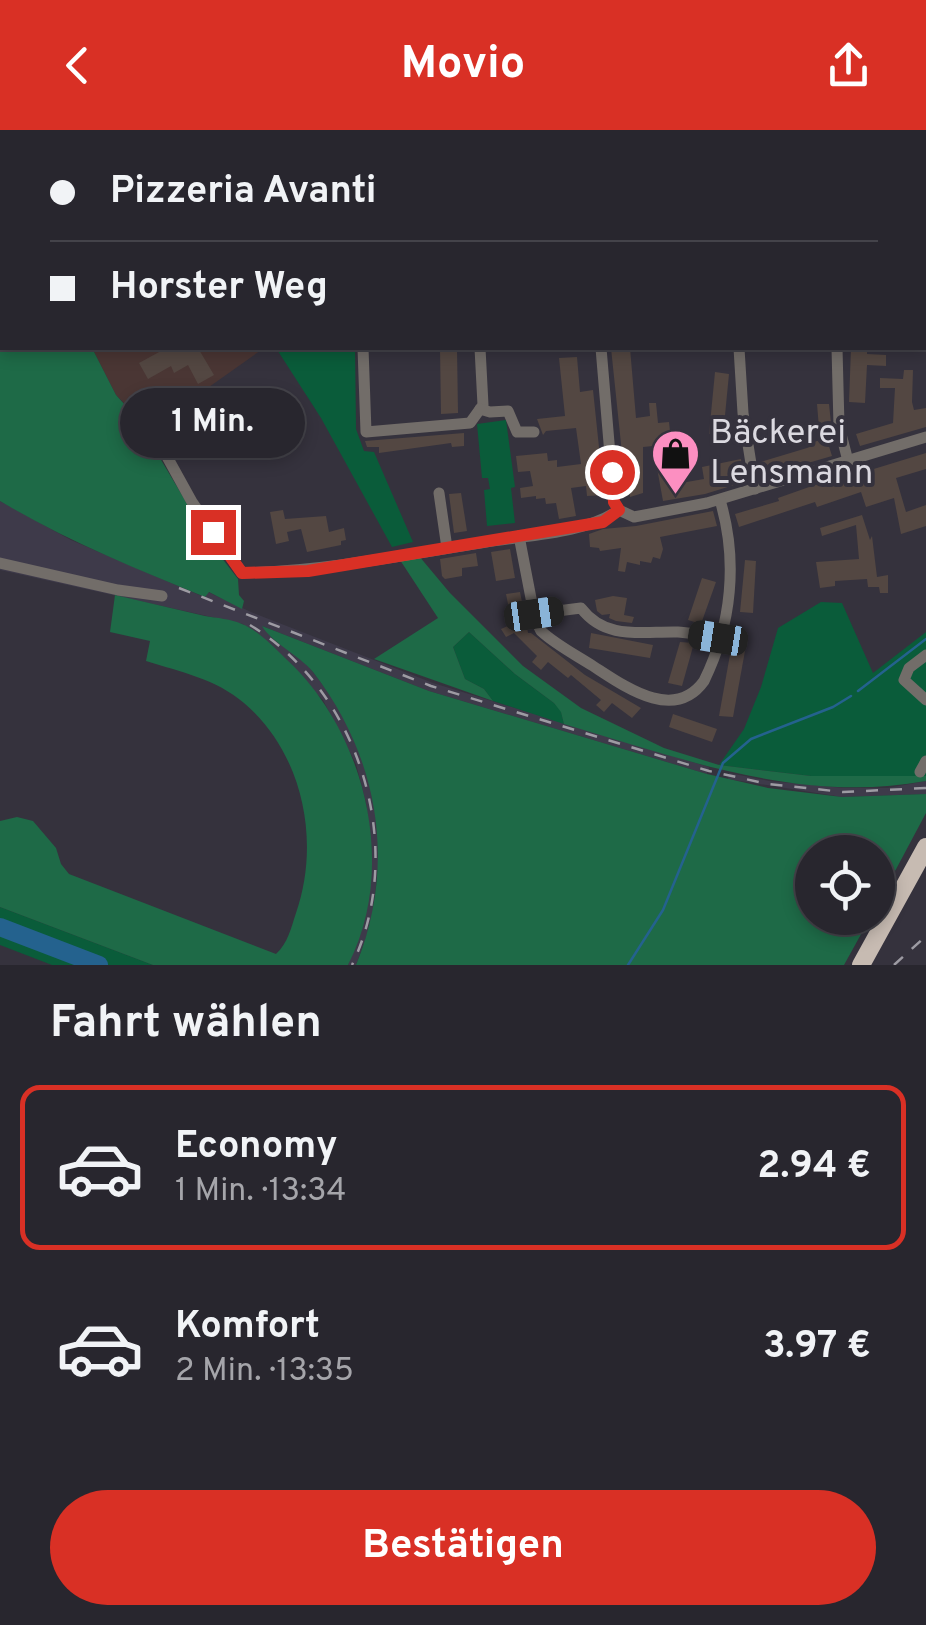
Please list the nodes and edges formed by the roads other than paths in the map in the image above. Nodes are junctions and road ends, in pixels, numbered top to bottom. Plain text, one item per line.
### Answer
1 (363, 350) edge
2 (480, 350) edge
3 (600, 350) edge
4 (740, 350) edge
5 (836, 350) edge
6 (480, 408) junction
7 (144, 416) dead end
8 (534, 432) dead end
9 (926, 438) edge
10 (848, 461) junction
11 (755, 489) junction
12 (439, 494) dead end
13 (720, 500) junction
14 (619, 510) junction
15 (520, 536) junction
16 (447, 548) junction
17 (0, 563) edge
18 (162, 596) dead end
19 (534, 614) junction
20 (718, 638) junction
21 (926, 655) edge
22 (926, 700) edge
23 (926, 830) edge
24 (926, 846) edge
25 (895, 885) edge
26 (867, 935) edge
27 (850, 965) edge
28 (861, 965) edge

1 - 6 street
2 - 6 street
3 - 14 street
4 - 11 street
5 - 10 street
6 - 8 street
7 - 16 street
9 - 10 street
10 - 11 street
11 - 13 street
12 - 16 street
13 - 14 street
13 - 20 street
14 - 15 street
15 - 16 street
15 - 19 street
17 - 18 street
19 - 20 street
19 - 20 street
21 - 22 street
23 - 25 highway
24 - 28 highway
26 - 27 highway

